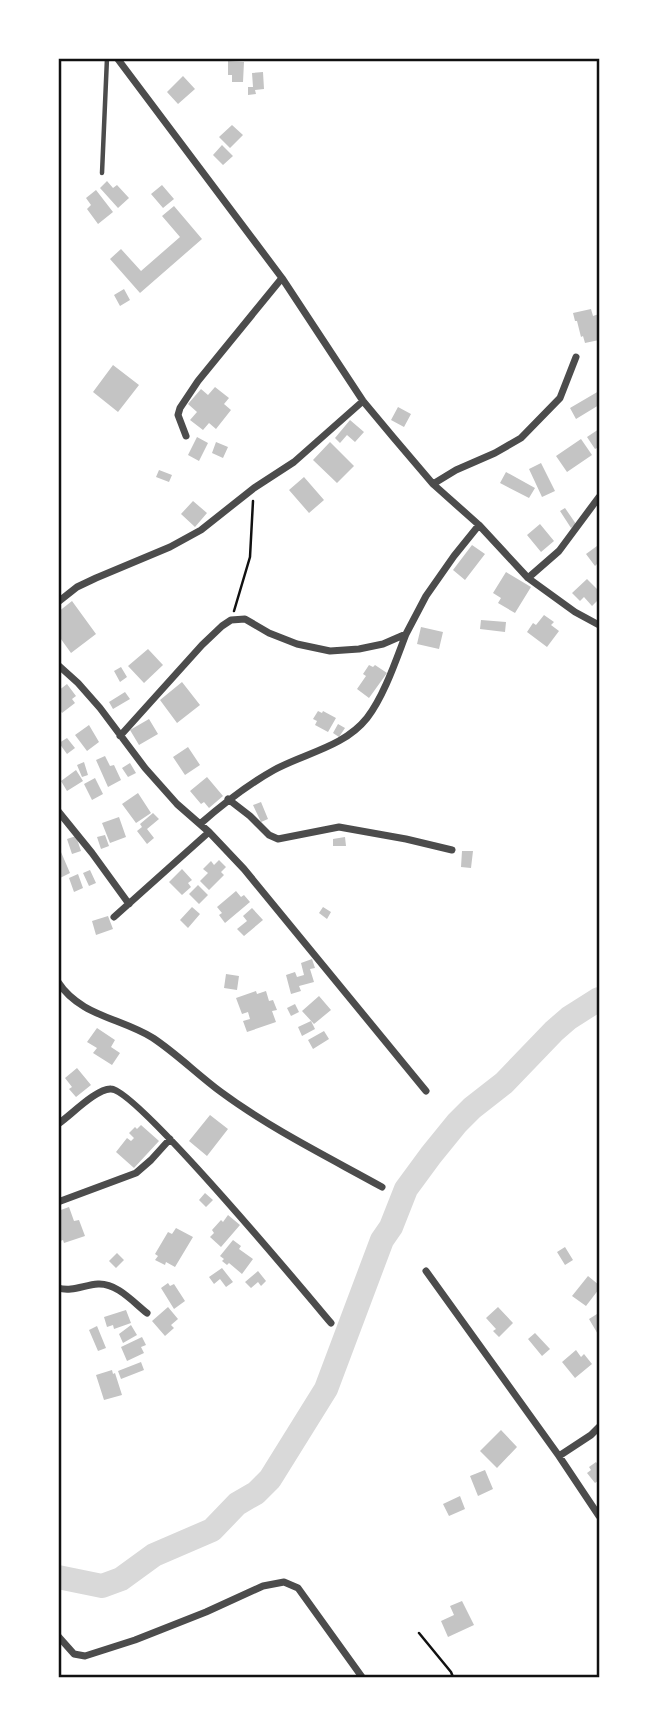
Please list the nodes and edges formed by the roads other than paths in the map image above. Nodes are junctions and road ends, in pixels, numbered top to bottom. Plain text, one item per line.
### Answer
1 (107, 58) edge
2 (117, 58) edge
3 (103, 173) dead end
4 (282, 278) junction
5 (576, 356) dead end
6 (363, 401) junction
7 (186, 436) dead end
8 (433, 484) junction
9 (599, 497) edge
10 (479, 525) junction
11 (528, 578) junction
12 (58, 602) edge
13 (599, 625) edge
14 (405, 634) junction
15 (58, 665) edge
16 (120, 736) junction
17 (228, 799) junction
18 (58, 811) edge
19 (200, 824) junction
20 (209, 832) junction
21 (452, 850) dead end
22 (129, 904) junction
23 (114, 917) dead end
24 (58, 982) edge
25 (426, 1091) dead end
26 (58, 1124) edge
27 (170, 1139) junction
28 (382, 1187) dead end
29 (58, 1202) edge
30 (426, 1271) dead end
31 (58, 1289) edge
32 (147, 1313) dead end
33 (331, 1323) dead end
34 (599, 1427) edge
35 (559, 1456) junction
36 (599, 1517) edge
37 (58, 1636) edge
38 (362, 1677) edge

1 - 3 lane
2 - 4 street
4 - 6 street
4 - 7 street
5 - 8 street
6 - 8 street
6 - 12 street
8 - 10 street
9 - 11 street
10 - 11 street
10 - 14 street
11 - 13 street
14 - 16 street
14 - 17 street
15 - 16 street
16 - 19 street
17 - 19 street
17 - 21 street
18 - 22 street
19 - 20 street
20 - 22 street
20 - 25 street
22 - 23 street
24 - 28 street
26 - 27 street
27 - 29 street
27 - 33 street
30 - 35 street
31 - 32 street
34 - 35 street
35 - 36 street
37 - 38 street

